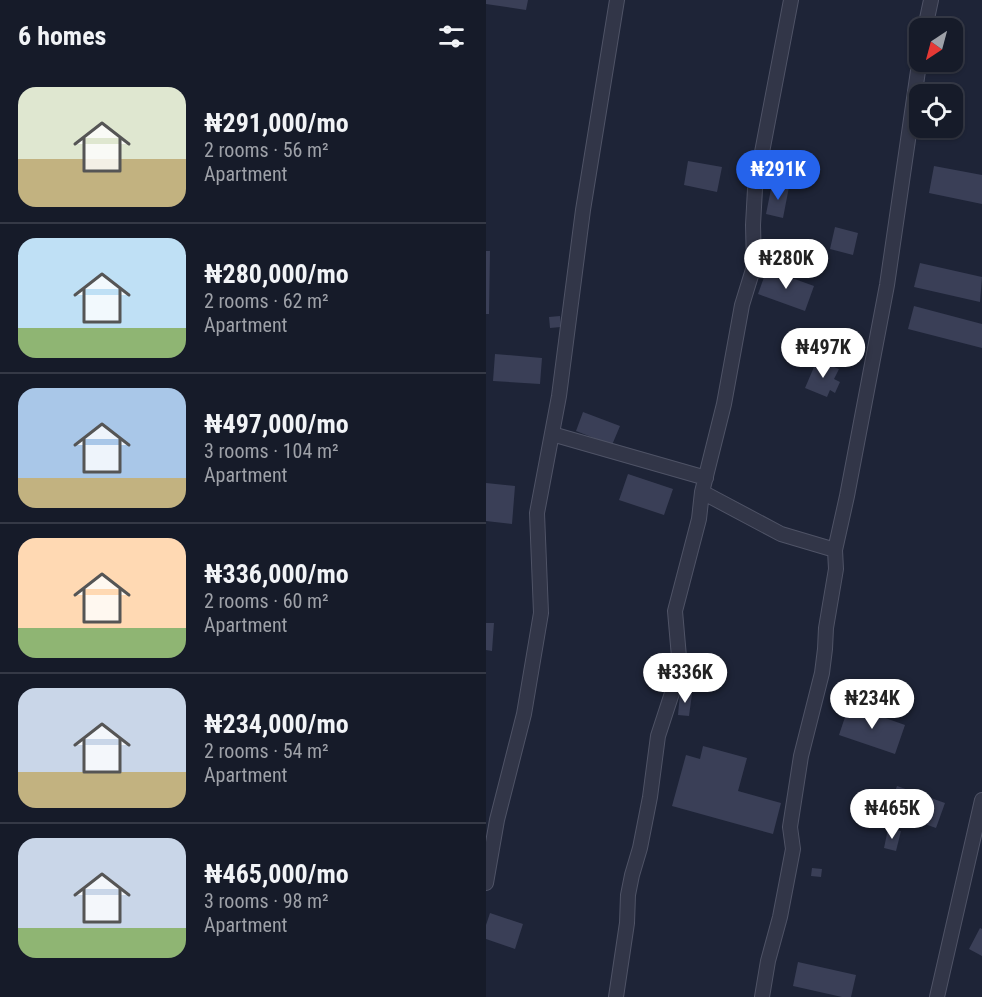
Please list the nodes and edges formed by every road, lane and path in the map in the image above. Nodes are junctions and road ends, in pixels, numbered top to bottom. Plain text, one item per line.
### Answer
1 (617, 0) edge
2 (791, 0) edge
3 (931, 0) edge
4 (927, 18) edge
5 (918, 72) edge
6 (552, 434) junction
7 (704, 485) junction
8 (835, 550) junction
9 (982, 800) edge
10 (486, 883) edge
11 (616, 997) edge
12 (762, 997) edge
13 (937, 997) edge

1 - 6 street
2 - 7 street
3 - 4 street
5 - 8 street
6 - 7 street
6 - 10 street
7 - 8 street
7 - 11 street
8 - 12 street
9 - 13 street

